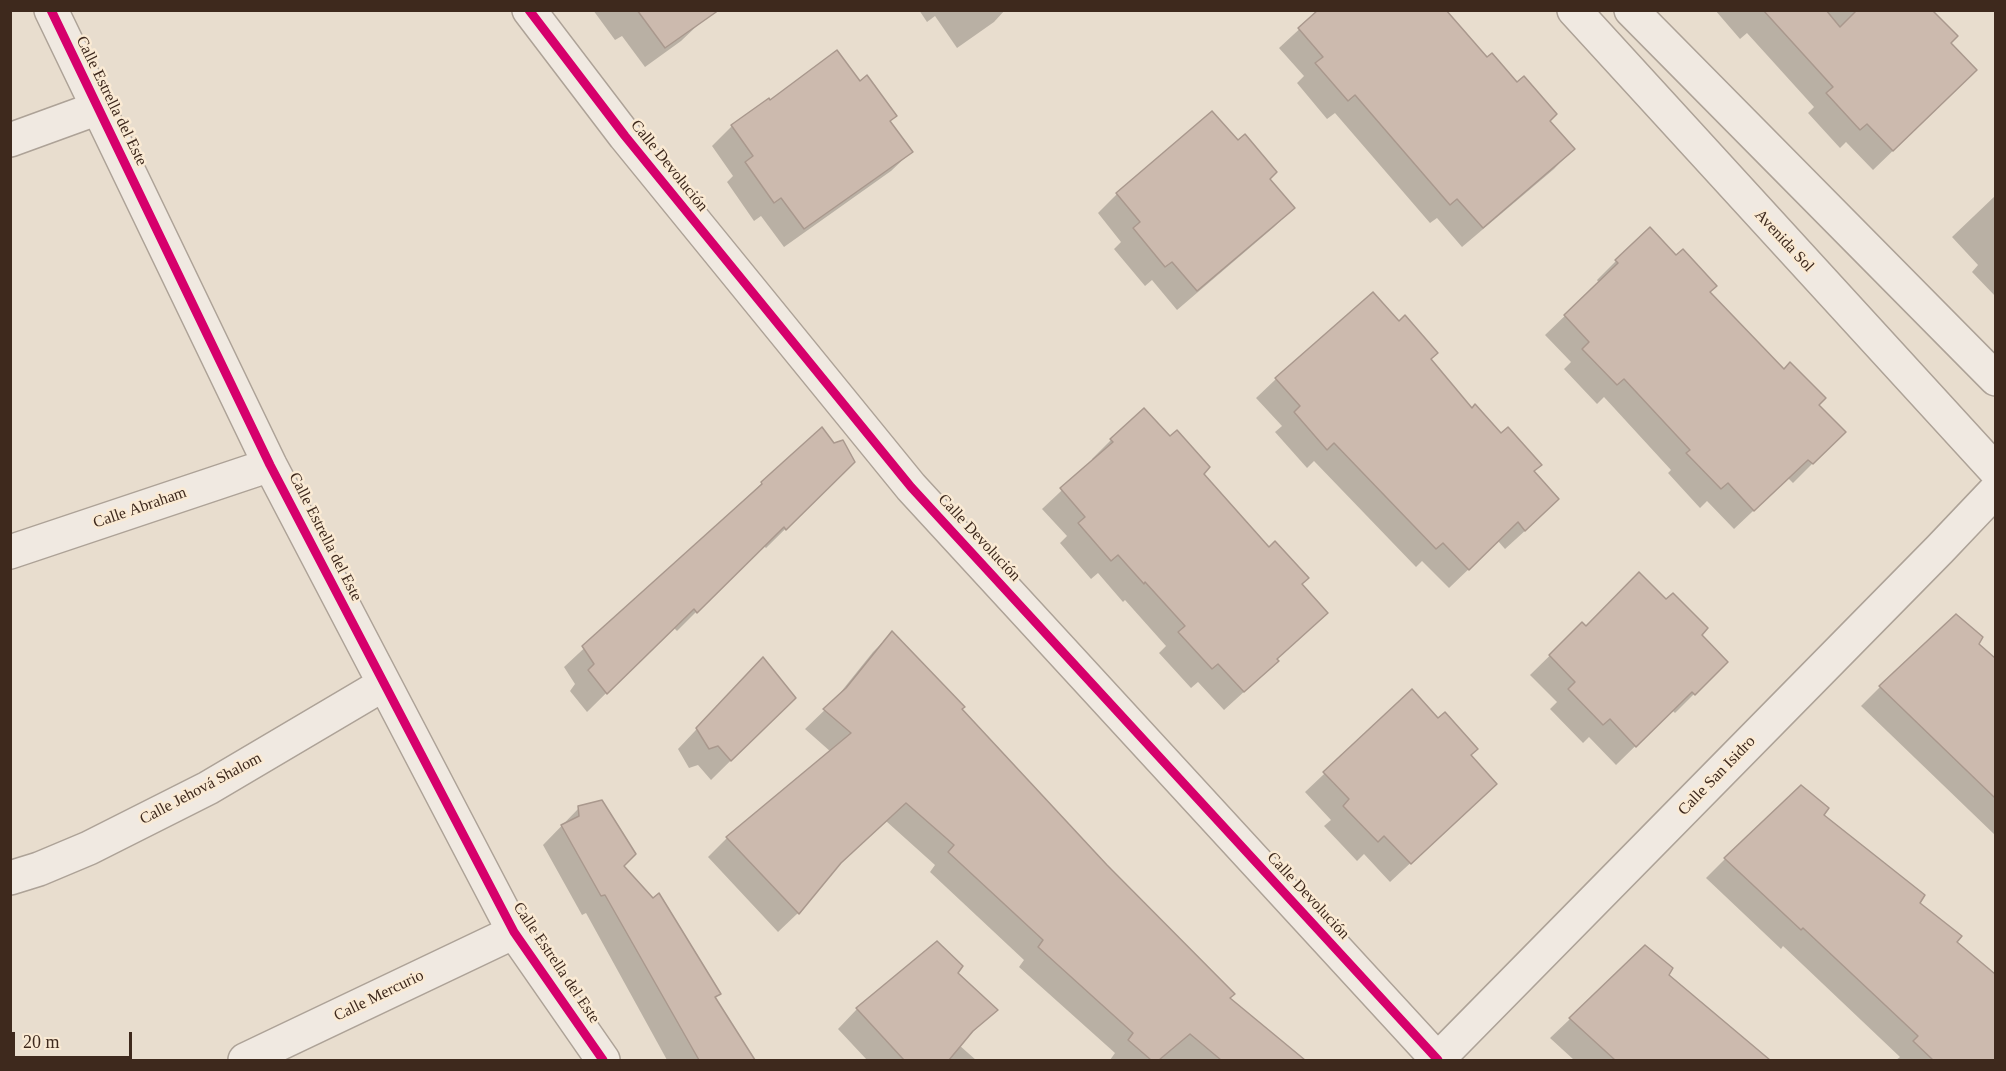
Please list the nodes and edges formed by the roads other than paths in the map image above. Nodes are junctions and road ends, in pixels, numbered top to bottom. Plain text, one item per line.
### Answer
1 (51, 10) edge
2 (529, 10) edge
3 (1574, 10) edge
4 (1603, 10) edge
5 (1631, 10) edge
6 (1605, 47) junction
7 (98, 108) junction
8 (10, 140) edge
9 (1995, 379) edge
10 (270, 465) junction
11 (1995, 471) edge
12 (1995, 490) edge
13 (10, 552) edge
14 (384, 684) junction
15 (10, 878) edge
16 (514, 932) junction
17 (245, 1060) edge
18 (603, 1060) edge
19 (1438, 1060) edge

1 - 7 street, Calle Estrella del Este
2 - 19 street, Calle Devolución
3 - 6 street, Avenida Sol
4 - 6 street
5 - 9 street
6 - 11 street, Avenida Sol
7 - 8 street
7 - 10 street, Calle Estrella del Este
10 - 13 street, Calle Abraham
10 - 14 street, Calle Estrella del Este
12 - 19 street, Calle San Isidro
14 - 15 street, Calle Jehová Shalom
14 - 16 street, Calle Estrella del Este
16 - 17 street, Calle Mercurio
16 - 18 street, Calle Estrella del Este

